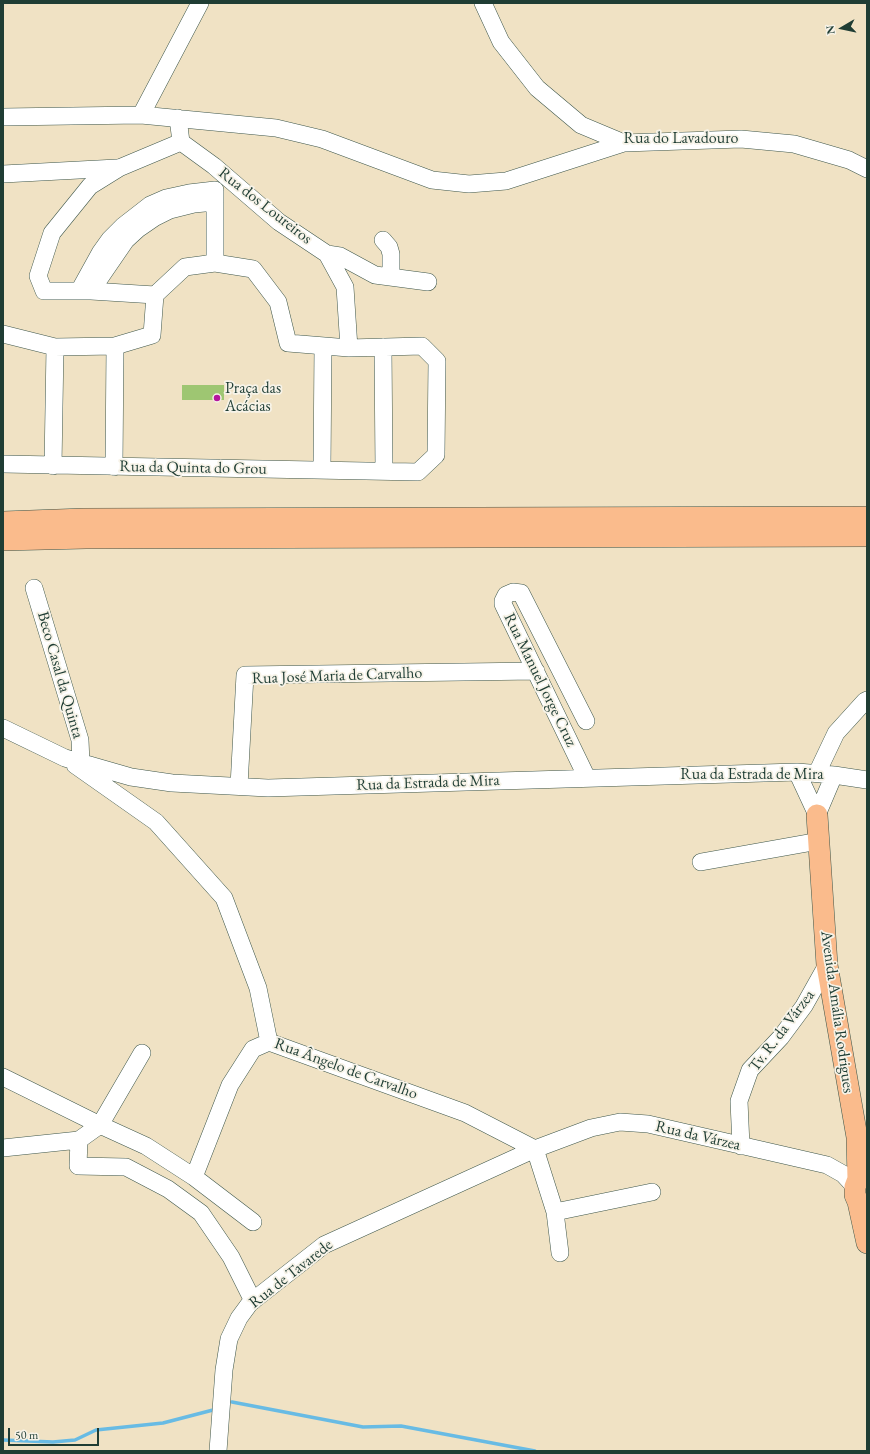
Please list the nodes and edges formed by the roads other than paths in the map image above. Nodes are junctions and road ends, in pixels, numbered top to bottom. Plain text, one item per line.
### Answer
1 (200, 3) edge
2 (483, 3) edge
3 (141, 115) junction
4 (3, 117) edge
5 (178, 118) junction
6 (181, 142) junction
7 (624, 143) junction
8 (214, 166) junction
9 (119, 168) junction
10 (867, 169) edge
11 (3, 174) edge
12 (215, 196) junction
13 (383, 240) dead end
14 (327, 254) junction
15 (215, 263) junction
16 (391, 277) junction
17 (428, 282) dead end
18 (85, 291) junction
19 (155, 295) junction
20 (3, 334) edge
21 (115, 346) junction
22 (323, 346) junction
23 (55, 347) junction
24 (349, 348) junction
25 (383, 348) junction
26 (3, 464) edge
27 (53, 466) junction
28 (114, 467) junction
29 (322, 470) junction
30 (384, 471) junction
31 (3, 511) edge
32 (867, 517) edge
33 (84, 519) junction
34 (3, 522) edge
35 (867, 536) edge
36 (3, 540) edge
37 (34, 588) dead end
38 (536, 671) junction
39 (867, 700) edge
40 (586, 721) dead end
41 (3, 728) edge
42 (73, 760) junction
43 (797, 772) junction
44 (817, 773) junction
45 (834, 775) junction
46 (587, 778) junction
47 (865, 780) edge
48 (239, 786) junction
49 (817, 815) junction
50 (819, 841) junction
51 (701, 862) dead end
52 (827, 965) junction
53 (269, 1042) junction
54 (142, 1053) dead end
55 (3, 1077) edge
56 (100, 1125) junction
57 (79, 1140) junction
58 (862, 1144) edge
59 (741, 1146) junction
60 (3, 1148) edge
61 (536, 1149) junction
62 (194, 1177) junction
63 (861, 1190) edge
64 (652, 1192) dead end
65 (555, 1212) junction
66 (253, 1222) dead end
67 (867, 1243) edge
68 (560, 1253) dead end
69 (253, 1301) junction
70 (218, 1451) edge

1 - 3 street
2 - 7 street, Rua do Lavadouro
3 - 4 street
3 - 5 street
5 - 6 street
5 - 7 street
6 - 8 street, Rua dos Loureiros
6 - 9 street
7 - 10 street, Rua do Lavadouro
8 - 12 street
8 - 14 street, Rua dos Loureiros
9 - 11 street
9 - 18 street
12 - 15 street
12 - 18 street
13 - 16 street
14 - 16 street
14 - 24 street, Rua dos Loureiros
15 - 19 street
15 - 22 street, Rua da Quinta do Grou
16 - 17 street
18 - 19 street
19 - 21 street
20 - 23 street
21 - 23 street
21 - 28 street
22 - 24 street, Rua da Quinta do Grou
22 - 29 street
23 - 27 street
24 - 25 street, Rua da Quinta do Grou
25 - 30 street
25 - 30 street, Rua da Quinta do Grou
26 - 27 street, Rua da Quinta do Grou
27 - 28 street, Rua da Quinta do Grou
28 - 29 street, Rua da Quinta do Grou
29 - 30 street, Rua da Quinta do Grou
31 - 33 main road
32 - 33 main road
33 - 34 main road
35 - 36 main road
37 - 42 street, Beco Casal da Quinta
38 - 40 street, Rua Manuel Jorge Cruz
38 - 46 street, Rua Manuel Jorge Cruz
38 - 48 street, Rua José Maria de Carvalho
39 - 44 street
41 - 42 street, Rua da Estrada de Mira
42 - 48 street, Rua da Estrada de Mira
42 - 53 street, Rua Ângelo de Carvalho
43 - 44 street, Rua da Estrada de Mira
43 - 46 street, Rua da Estrada de Mira
43 - 49 street, Avenida Amália Rodrigues
44 - 45 street, Rua da Estrada de Mira
45 - 47 street, Rua da Estrada de Mira
45 - 49 street, Avenida Amália Rodrigues
46 - 48 street, Rua da Estrada de Mira
49 - 50 main road, Avenida Amália Rodrigues
50 - 51 street
50 - 52 main road, Avenida Amália Rodrigues
52 - 58 main road, Avenida Amália Rodrigues
52 - 59 street, Tv. R. da Várzea
53 - 61 street, Rua Ângelo de Carvalho
53 - 62 street
54 - 56 street
55 - 56 street
56 - 57 street
56 - 62 street
57 - 60 street
57 - 69 street
58 - 63 main road, Avenida Amália Rodrigues
59 - 61 street, Rua da Várzea
59 - 63 street, Rua da Várzea
61 - 65 street
61 - 69 street, Rua de Tavarede
62 - 66 street
63 - 67 main road, Avenida Amália Rodrigues
64 - 65 street
65 - 68 street
69 - 70 street, Rua de Tavarede

